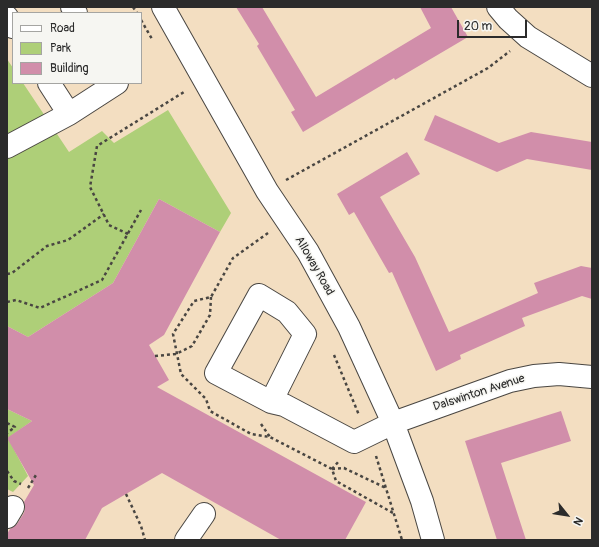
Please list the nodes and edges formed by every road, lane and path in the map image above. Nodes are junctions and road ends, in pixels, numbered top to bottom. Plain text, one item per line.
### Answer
1 (163, 7) edge
2 (498, 7) edge
3 (142, 22) edge
4 (528, 37) junction
5 (156, 44) dead end
6 (592, 76) edge
7 (50, 84) edge
8 (115, 84) edge
9 (181, 86) dead end
10 (184, 92) junction
11 (188, 99) dead end
12 (68, 114) junction
13 (7, 147) edge
14 (267, 191) junction
15 (141, 210) dead end
16 (104, 214) junction
17 (266, 226) dead end
18 (128, 234) junction
19 (273, 239) dead end
20 (7, 274) edge
21 (211, 297) dead end
22 (7, 302) edge
23 (332, 348) dead end
24 (155, 356) dead end
25 (592, 377) edge
26 (271, 402) junction
27 (7, 423) edge
28 (393, 423) junction
29 (7, 433) edge
30 (368, 436) junction
31 (332, 469) dead end
32 (36, 475) dead end
33 (28, 488) dead end
34 (386, 488) junction
35 (126, 494) dead end
36 (204, 514) dead end
37 (145, 540) edge
38 (186, 540) edge
39 (402, 540) edge
40 (433, 540) edge

1 - 14 street, Alloway Road
2 - 4 street
3 - 5 path
4 - 6 street
4 - 14 path
7 - 12 street
8 - 12 street
9 - 10 path
10 - 11 path
10 - 16 path
12 - 13 street
14 - 28 street, Alloway Road
15 - 18 path
16 - 18 path
16 - 20 path
17 - 19 path
18 - 22 path
21 - 24 path
23 - 30 path
25 - 28 street, Dalswinton Avenue
26 - 26 street, Dalswinton Avenue
26 - 30 street, Dalswinton Avenue
27 - 29 path
28 - 30 street, Dalswinton Avenue
28 - 40 street, Alloway Road
30 - 34 path
31 - 34 path
32 - 33 path
34 - 39 path
35 - 37 path
36 - 38 street

